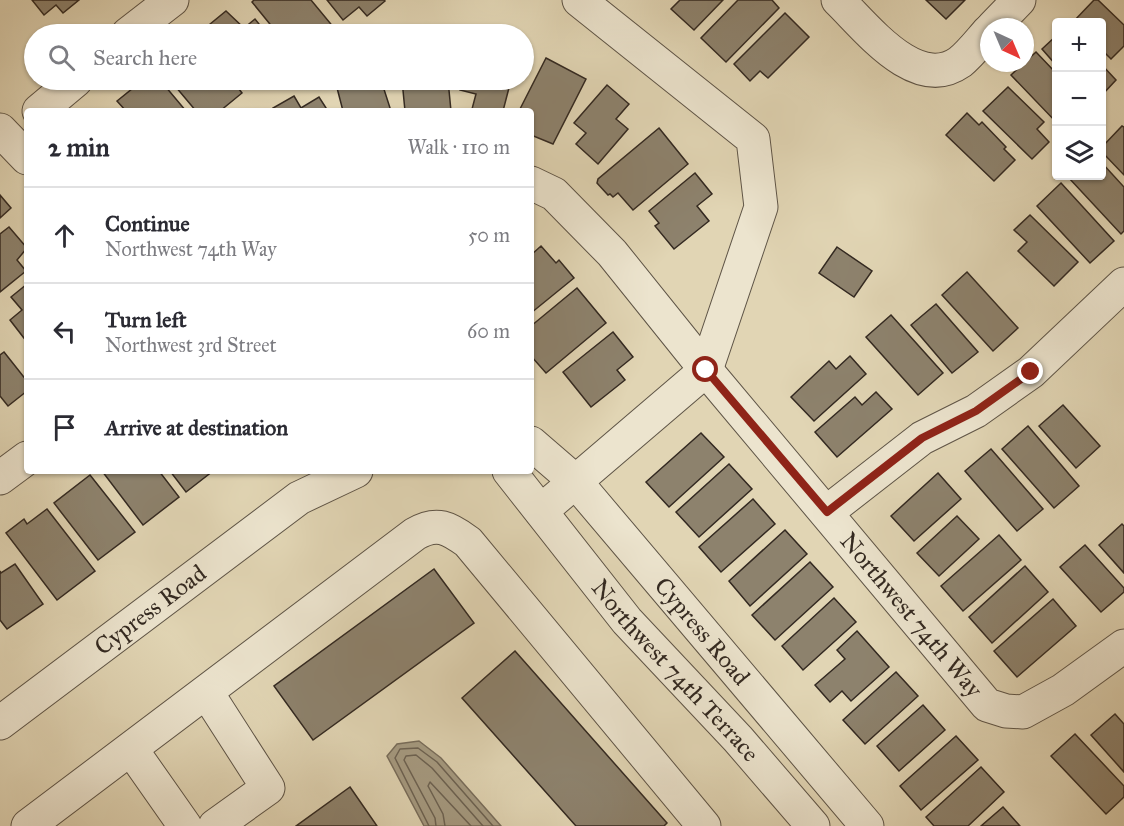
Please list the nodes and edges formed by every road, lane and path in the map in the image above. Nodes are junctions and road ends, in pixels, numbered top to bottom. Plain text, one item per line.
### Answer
1 (172, 0) edge
2 (579, 0) edge
3 (838, 0) edge
4 (1019, 0) edge
5 (1002, 18) edge
6 (141, 24) edge
7 (980, 40) edge
8 (64, 90) edge
9 (43, 108) edge
10 (534, 184) edge
11 (1124, 284) edge
12 (706, 370) junction
13 (534, 446) edge
14 (24, 460) edge
15 (344, 474) edge
16 (511, 474) edge
17 (0, 478) edge
18 (575, 482) junction
19 (302, 485) edge
20 (541, 511) junction
21 (827, 512) junction
22 (1124, 646) edge
23 (207, 693) junction
24 (0, 723) edge
25 (131, 749) junction
26 (28, 826) edge
27 (185, 826) edge
28 (215, 826) edge
29 (704, 826) edge
30 (813, 826) edge
31 (867, 826) edge

1 - 6 street
2 - 12 street
3 - 7 street
4 - 5 street
8 - 9 street
10 - 12 street, Northwest 74th Way
11 - 21 street
12 - 18 street
12 - 21 street, Northwest 74th Way
13 - 18 street, Cypress Road
14 - 17 street
15 - 19 street, Cypress Road
16 - 20 street
18 - 20 street
18 - 31 street, Cypress Road
19 - 24 street, Cypress Road
20 - 30 street, Northwest 74th Terrace
21 - 22 street, Northwest 74th Way
23 - 25 street
23 - 28 street
23 - 29 street
25 - 26 street
25 - 27 street

